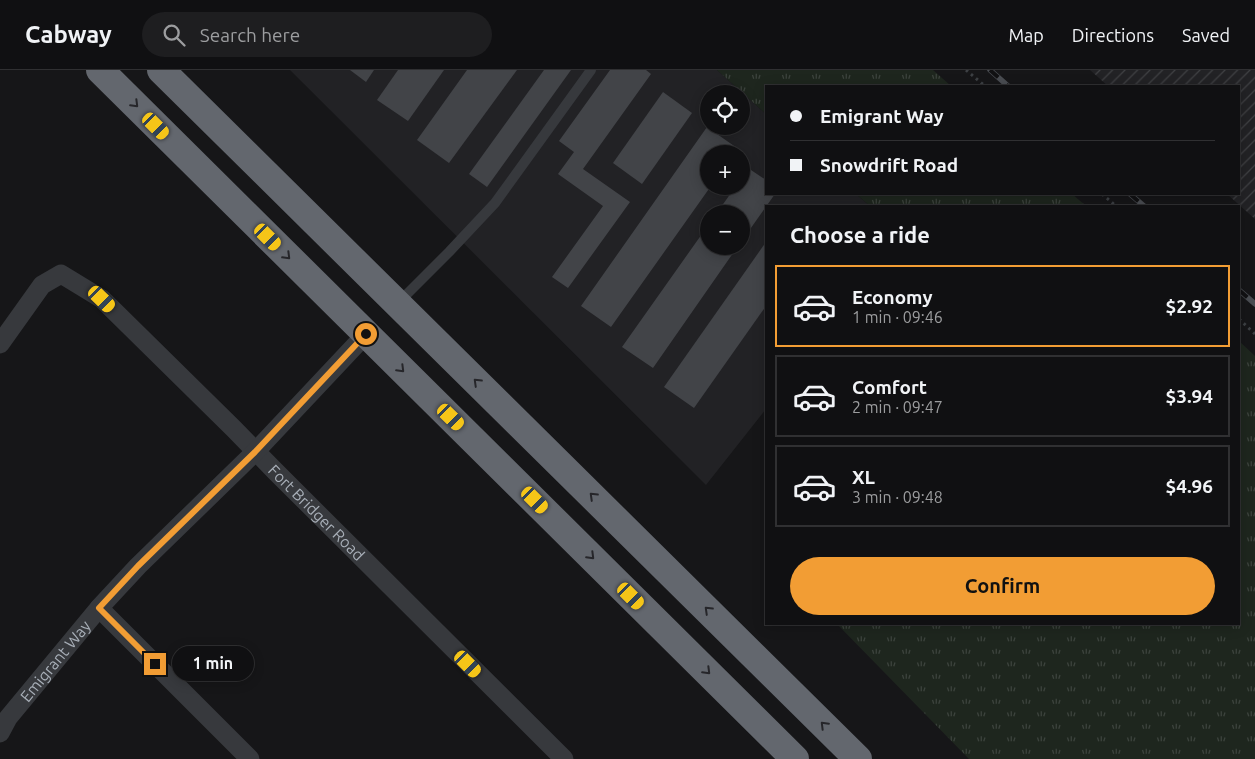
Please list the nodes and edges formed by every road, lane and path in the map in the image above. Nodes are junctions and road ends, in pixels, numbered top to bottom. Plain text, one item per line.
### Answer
1 (100, 70) edge
2 (161, 70) edge
3 (591, 70) edge
4 (966, 70) edge
5 (984, 85) edge
6 (1103, 195) edge
7 (1115, 205) edge
8 (397, 304) junction
9 (1240, 320) edge
10 (366, 334) junction
11 (1255, 334) edge
12 (0, 344) edge
13 (255, 452) junction
14 (99, 608) junction
15 (0, 733) edge
16 (250, 759) edge
17 (564, 759) edge
18 (795, 759) edge
19 (858, 759) edge

1 -> 10 highway
2 - 8 highway
3 - 8 lane
4 - 5 path
6 - 7 path
19 -> 8 highway
9 - 11 path
10 - 13 street, Emigrant Way
10 -> 18 highway
12 - 13 street, Fort Bridger Road
13 - 14 street, Emigrant Way
13 - 17 street, Fort Bridger Road
14 - 15 street, Emigrant Way
14 - 16 street

